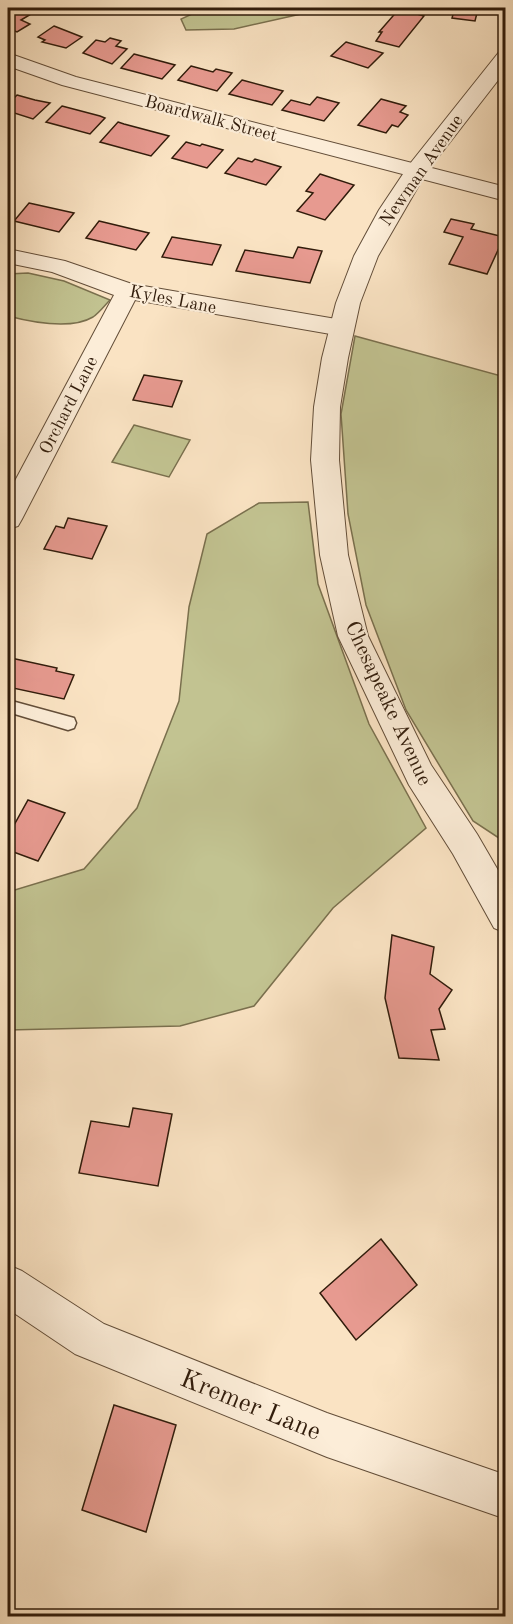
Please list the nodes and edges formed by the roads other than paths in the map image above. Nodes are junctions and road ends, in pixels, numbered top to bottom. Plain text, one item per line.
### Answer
1 (506, 56) edge
2 (8, 59) edge
3 (417, 170) junction
4 (506, 194) edge
5 (8, 256) edge
6 (128, 291) junction
7 (342, 328) junction
8 (8, 519) edge
9 (8, 706) edge
10 (68, 723) dead end
11 (506, 917) edge
12 (8, 1285) edge
13 (506, 1497) edge

1 - 3 street, Newman Avenue
2 - 3 street, Boardwalk Street
3 - 4 street, Boardwalk Street
3 - 7 street, Newman Avenue
5 - 6 street, Kyles Lane
6 - 7 street, Kyles Lane
6 - 8 street, Orchard Lane
7 - 11 street, Chesapeake Avenue
9 - 10 lane
12 - 13 street, Kremer Lane

